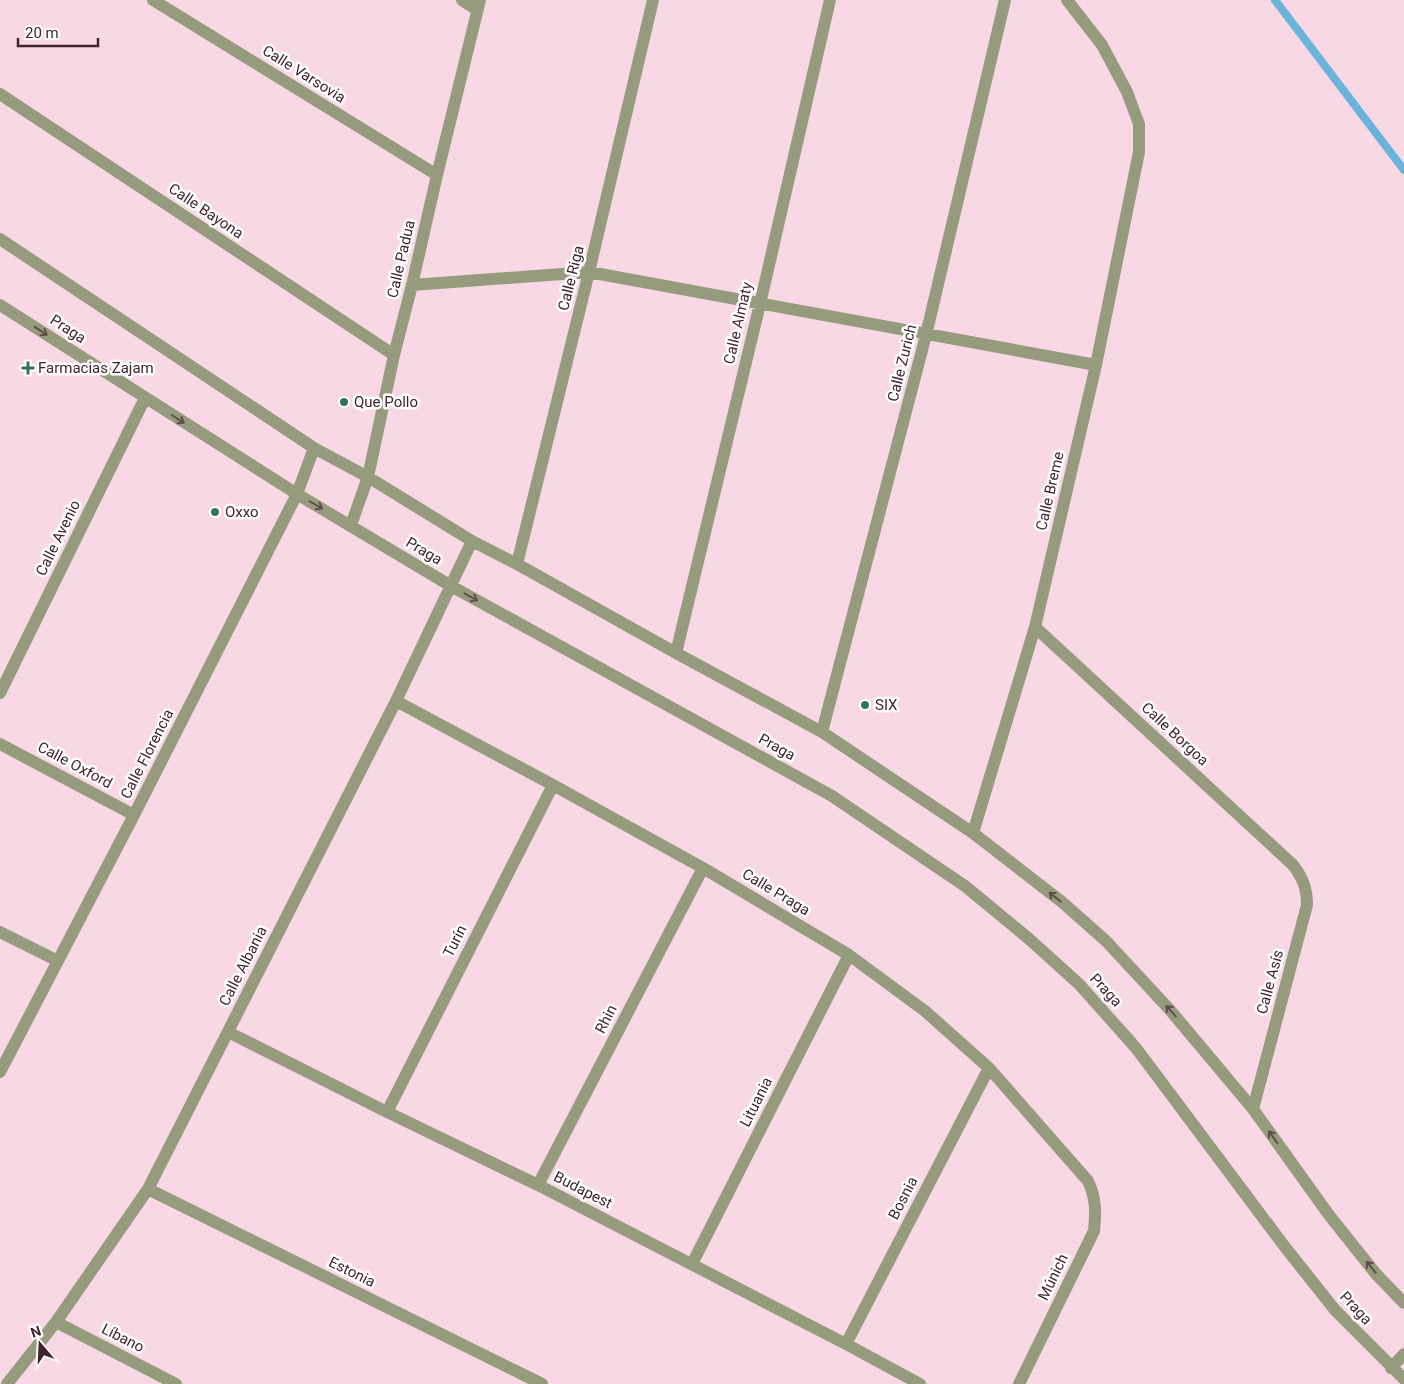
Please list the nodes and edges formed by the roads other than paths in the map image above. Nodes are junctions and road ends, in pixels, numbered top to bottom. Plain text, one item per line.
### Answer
1 (153, 0) edge
2 (462, 0) edge
3 (653, 0) edge
4 (830, 0) edge
5 (1005, 0) edge
6 (1067, 0) edge
7 (478, 5) edge
8 (0, 94) edge
9 (437, 175) junction
10 (0, 239) edge
11 (590, 272) junction
12 (412, 285) junction
13 (760, 304) junction
14 (1, 309) edge
15 (926, 335) junction
16 (394, 355) junction
17 (1096, 365) junction
18 (145, 398) junction
19 (314, 448) junction
20 (368, 477) junction
21 (297, 494) junction
22 (351, 525) junction
23 (472, 541) junction
24 (517, 564) junction
25 (451, 586) junction
26 (1035, 627) junction
27 (676, 653) junction
28 (0, 693) edge
29 (396, 701) junction
30 (822, 732) junction
31 (0, 744) edge
32 (553, 785) junction
33 (134, 815) junction
34 (973, 833) junction
35 (1293, 865) joint
36 (703, 868) junction
37 (0, 932) edge
38 (849, 955) junction
39 (58, 961) junction
40 (228, 1032) junction
41 (989, 1068) junction
42 (0, 1072) edge
43 (1253, 1109) junction
44 (387, 1112) junction
45 (1088, 1181) joint
46 (538, 1185) junction
47 (148, 1188) junction
48 (692, 1264) junction
49 (1404, 1303) edge
50 (56, 1322) junction
51 (846, 1344) junction
52 (1404, 1354) edge
53 (1392, 1368) junction
54 (1404, 1379) edge
55 (7, 1384) edge
56 (176, 1384) edge
57 (542, 1384) edge
58 (920, 1384) edge
59 (1019, 1384) edge

1 - 9 street, Calle Varsovia
2 - 7 street
3 - 11 street, Calle Riga
4 - 13 street, Calle Almaty
5 - 15 street, Calle Zurich
6 - 17 street, Calle Breme
7 - 9 street, Calle Padua
8 - 16 street, Calle Bayona
9 - 12 street, Calle Padua
10 - 19 street
11 - 12 street
11 - 13 street
11 - 24 street, Calle Riga
12 - 16 street, Calle Padua
13 - 15 street
13 - 27 street, Calle Almaty
14 -> 18 street, Praga
15 - 17 street
15 - 30 street, Calle Zurich
16 - 20 street, Calle Padua
17 - 26 street, Calle Breme
18 -> 21 street, Praga
18 - 28 street, Calle Avenio
19 - 20 street
19 - 21 street, Calle Florencia
20 - 22 street, Calle Padua
20 - 23 street
21 -> 22 street, Praga
21 - 33 street, Calle Florencia
22 - 25 street, Praga
23 - 24 street
23 - 25 street, Calle Albania
24 - 27 street
25 - 29 street, Calle Albania
25 -> 53 street, Praga
26 - 34 street, Calle Breme
26 - 35 street, Calle Borgoa
27 - 30 street
29 - 32 street, Calle Praga
29 - 40 street, Calle Albania
30 - 34 street
31 - 33 street, Calle Oxford
32 - 36 street, Calle Praga
32 - 44 street, Turín
33 - 39 street, Calle Florencia
43 -> 34 street
35 - 43 street, Calle Asís
36 - 38 street, Calle Praga
36 - 46 street, Rhin
37 - 39 street
38 - 41 street, Calle Praga
38 - 48 street, Lituania
39 - 42 street, Calle Florencia
40 - 44 street, Budapest
40 - 47 street, Calle Albania
41 - 45 street, Calle Praga
41 - 51 street, Bosnia
49 -> 43 street
44 - 46 street, Budapest
45 - 59 street, Múnich
46 - 48 street, Budapest
47 - 50 street, Calle Albania
47 - 57 street, Estonia
48 - 51 street, Budapest
50 - 55 street, Calle Albania
50 - 56 street, Líbano
51 - 58 street, Budapest
52 - 53 street
53 - 54 street, Praga

